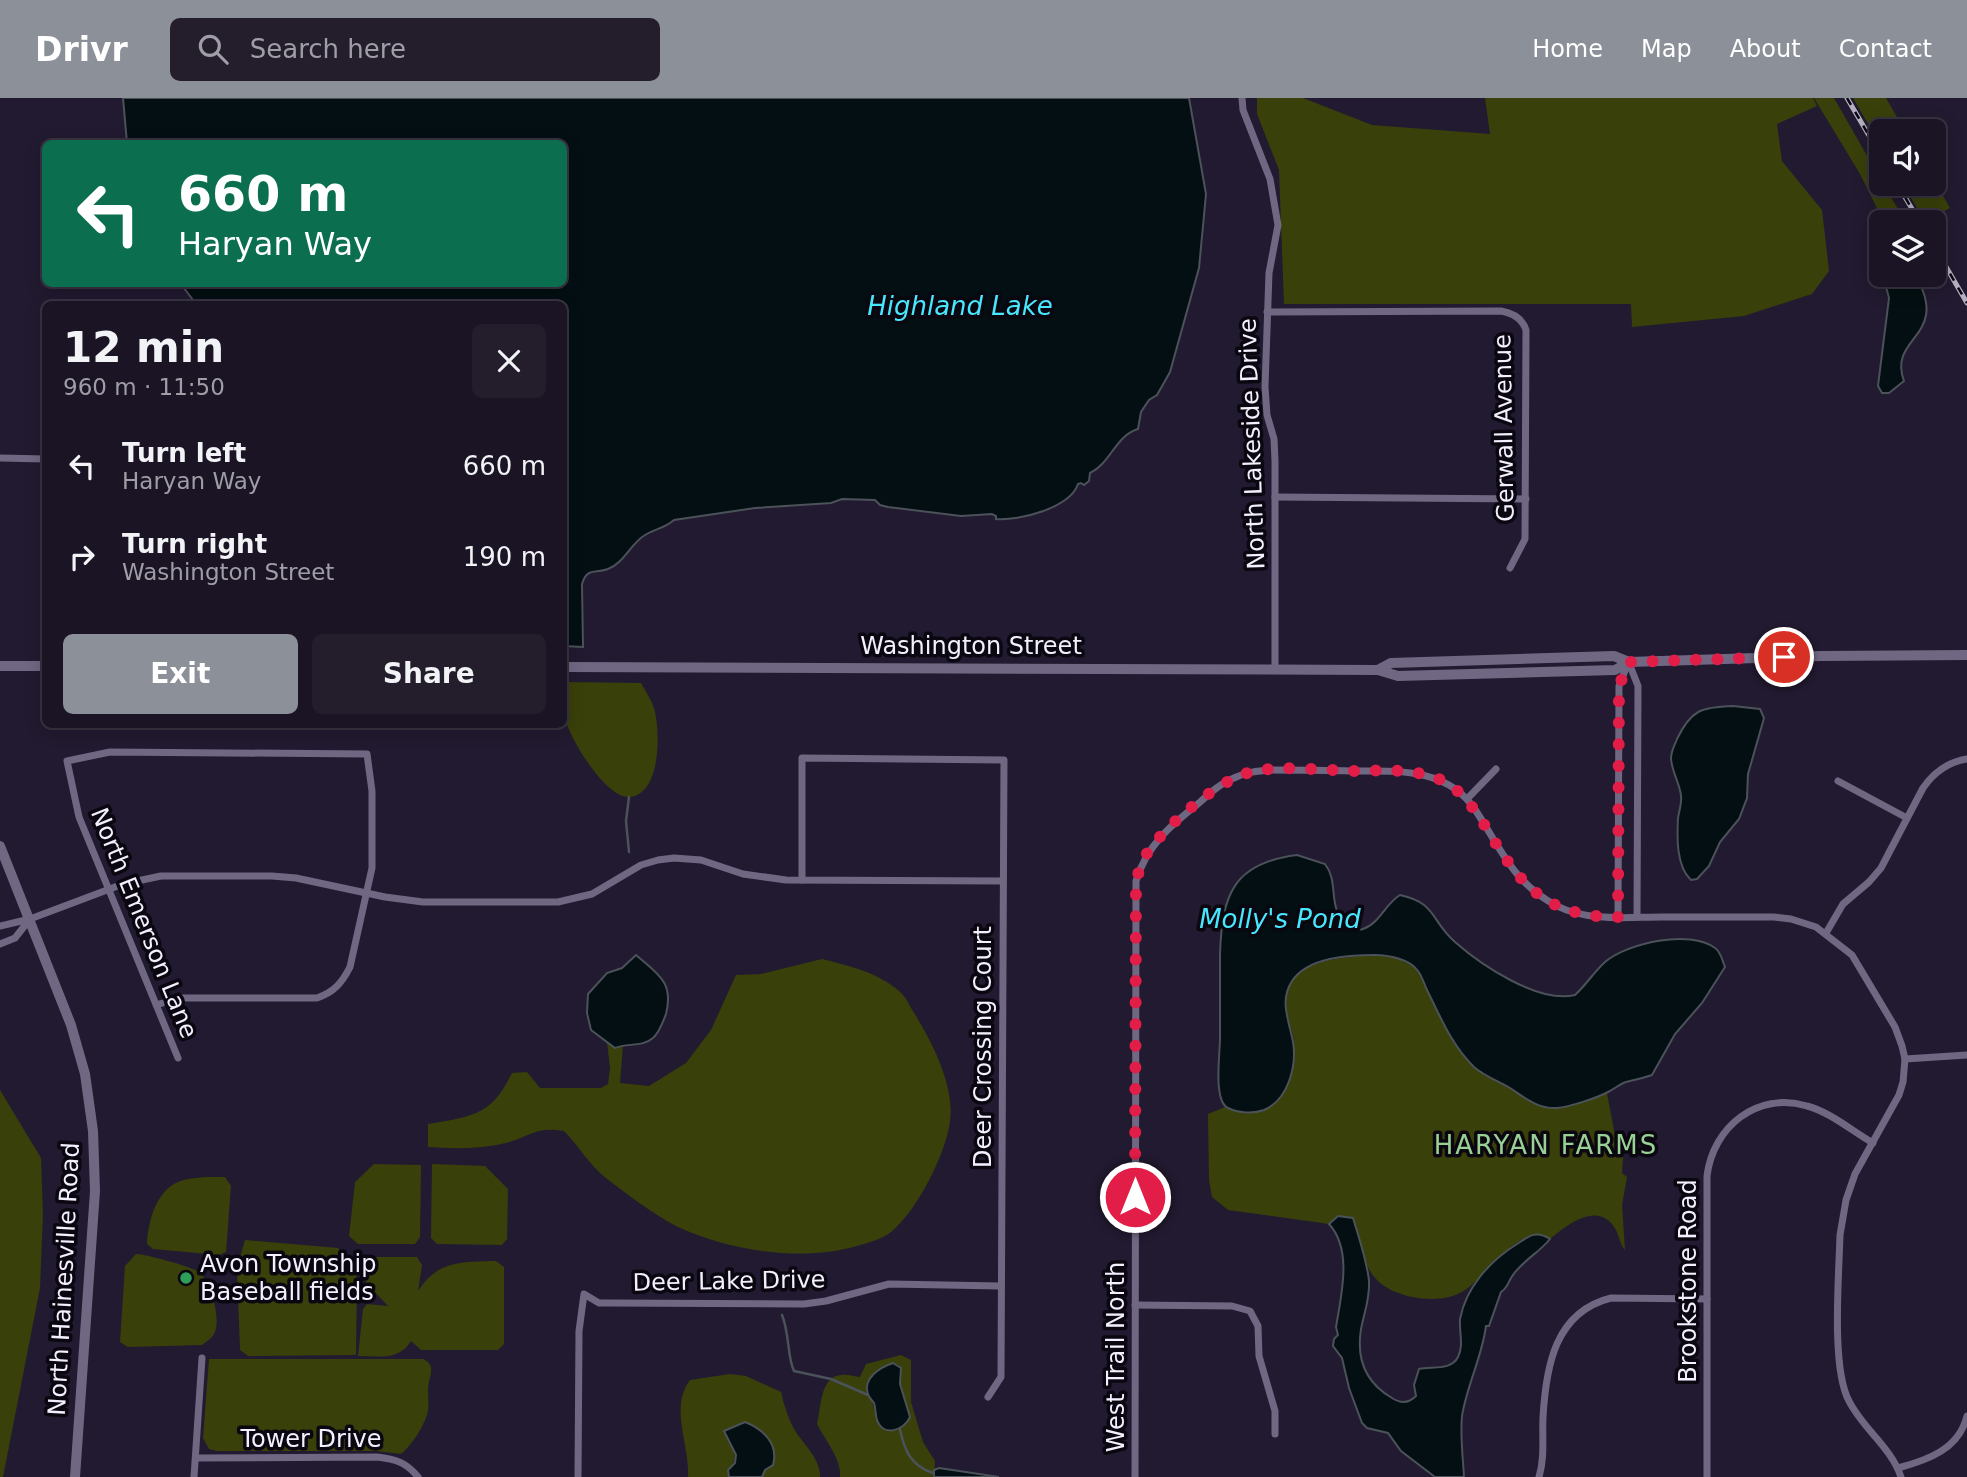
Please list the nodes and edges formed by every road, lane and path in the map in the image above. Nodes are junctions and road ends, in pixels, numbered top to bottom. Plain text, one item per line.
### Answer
1 (1242, 98) edge
2 (1267, 312) junction
3 (0, 458) edge
4 (42, 459) edge
5 (1275, 498) junction
6 (1526, 499) junction
7 (1510, 568) dead end
8 (1967, 655) edge
9 (1629, 662) junction
10 (0, 666) edge
11 (42, 666) edge
12 (567, 667) edge
13 (1275, 669) junction
14 (1967, 759) edge
15 (1496, 769) dead end
16 (1838, 781) dead end
17 (1467, 799) junction
18 (1907, 818) junction
19 (0, 846) edge
20 (802, 880) junction
21 (1003, 881) junction
22 (108, 890) junction
23 (366, 893) junction
24 (1618, 917) junction
25 (1637, 917) junction
26 (30, 919) junction
27 (0, 926) edge
28 (1826, 933) junction
29 (0, 944) edge
30 (156, 1005) junction
31 (1967, 1055) edge
32 (178, 1058) dead end
33 (1905, 1059) junction
34 (1873, 1143) junction
35 (1001, 1286) junction
36 (1707, 1298) junction
37 (1135, 1305) junction
38 (202, 1358) dead end
39 (988, 1397) dead end
40 (1967, 1416) edge
41 (1275, 1434) dead end
42 (1964, 1435) edge
43 (196, 1458) junction
44 (1898, 1468) junction
45 (1135, 1474) edge
46 (75, 1477) edge
47 (194, 1477) edge
48 (418, 1477) edge
49 (578, 1477) edge
50 (1539, 1477) edge
51 (1707, 1477) edge
52 (1901, 1477) edge

1 - 2 street, North Lakeside Drive
2 - 5 street, North Lakeside Drive
2 - 6 street, Gerwall Avenue
3 - 4 street
5 - 6 street
5 - 13 street, North Lakeside Drive
6 - 7 street, Gerwall Avenue
8 - 9 main road, Washington Street
9 - 13 main road, Washington Street
9 - 24 street
9 - 25 street
10 - 11 main road
12 - 13 main road, Washington Street
14 - 18 street
15 - 17 street
16 - 18 street
17 - 24 street, West Trail North
17 - 37 street, West Trail North
18 - 28 street
19 - 26 main road, North Hainesville Road
20 - 21 street
20 - 21 street, Deer Crossing Court
20 - 23 street
21 - 35 street, Deer Crossing Court
22 - 23 street
22 - 23 street, North Emerson Lane
22 - 26 street
22 - 30 street, North Emerson Lane
23 - 30 street
24 - 25 street, West Trail North
25 - 28 street, West Trail North
26 - 27 street
26 - 29 street
26 - 46 main road, North Hainesville Road
28 - 33 street, West Trail North
30 - 32 street, North Emerson Lane
31 - 33 street
33 - 34 street
34 - 36 street, Brookstone Road
34 - 44 street
35 - 39 street, Deer Crossing Court
35 - 49 street, Deer Lake Drive
36 - 50 street
36 - 51 street, Brookstone Road
37 - 41 street
37 - 45 street, West Trail North
38 - 43 street
40 - 42 street
42 - 44 street
43 - 47 street
43 - 48 street, Tower Drive
44 - 52 street

